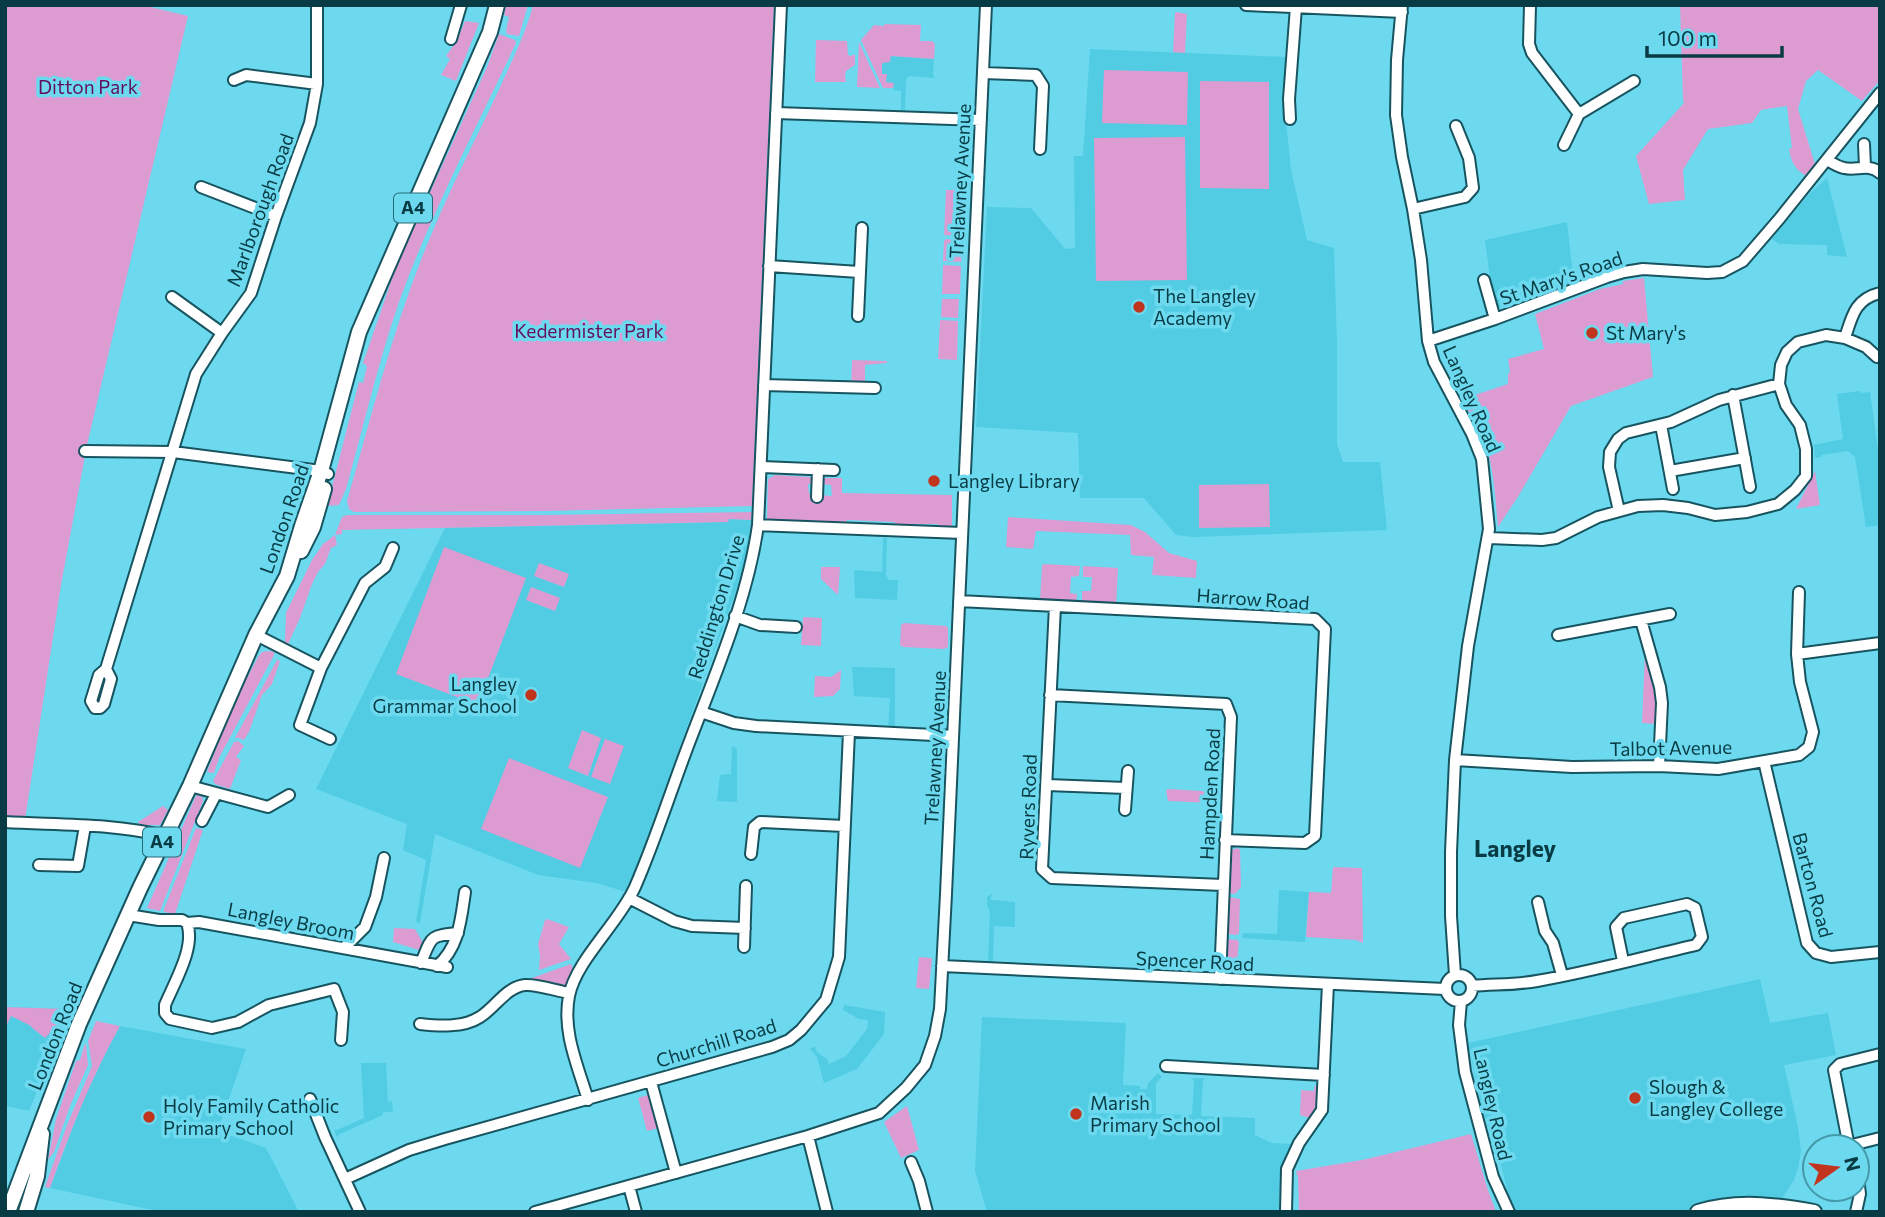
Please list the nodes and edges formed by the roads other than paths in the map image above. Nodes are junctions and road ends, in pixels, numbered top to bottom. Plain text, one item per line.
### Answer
1 (317, 5) edge
2 (461, 5) edge
3 (497, 5) edge
4 (781, 5) edge
5 (986, 5) edge
6 (1246, 5) edge
7 (1530, 5) edge
8 (1296, 7) junction
9 (1402, 9) edge
10 (451, 40) dead end
11 (983, 73) junction
12 (234, 80) dead end
13 (1634, 81) dead end
14 (317, 83) junction
15 (1880, 93) edge
16 (776, 113) junction
17 (1579, 114) junction
18 (1290, 119) dead end
19 (981, 120) junction
20 (1456, 126) dead end
21 (1864, 144) dead end
22 (1564, 145) dead end
23 (1040, 149) dead end
24 (1827, 160) junction
25 (1865, 167) junction
26 (1880, 173) edge
27 (201, 187) dead end
28 (1413, 209) junction
29 (276, 216) junction
30 (863, 228) dead end
31 (769, 266) junction
32 (859, 272) junction
33 (1484, 280) dead end
34 (1880, 293) edge
35 (172, 297) dead end
36 (858, 316) dead end
37 (1496, 319) junction
38 (222, 333) junction
39 (1845, 338) junction
40 (1428, 341) junction
41 (1879, 360) edge
42 (1779, 384) junction
43 (764, 385) junction
44 (875, 388) dead end
45 (1733, 395) junction
46 (1661, 425) junction
47 (85, 451) dead end
48 (173, 452) junction
49 (1745, 458) junction
50 (761, 467) junction
51 (818, 469) junction
52 (834, 470) dead end
53 (1670, 471) junction
54 (325, 473) junction
55 (1751, 487) dead end
56 (1673, 489) dead end
57 (817, 497) dead end
58 (1619, 511) junction
59 (758, 524) junction
60 (962, 533) junction
61 (1489, 538) junction
62 (393, 548) dead end
63 (1799, 592) dead end
64 (959, 601) junction
65 (1055, 606) junction
66 (1670, 614) dead end
67 (735, 616) junction
68 (1641, 620) junction
69 (796, 626) dead end
70 (256, 635) junction
71 (1558, 635) dead end
72 (1880, 643) edge
73 (1797, 654) junction
74 (321, 668) junction
75 (106, 669) dead end
76 (1050, 695) junction
77 (701, 712) junction
78 (849, 732) junction
79 (953, 736) junction
80 (330, 739) dead end
81 (1455, 760) junction
82 (1764, 761) junction
83 (1659, 766) junction
84 (1128, 771) dead end
85 (1047, 785) junction
86 (190, 786) junction
87 (1126, 788) junction
88 (216, 794) junction
89 (289, 795) dead end
90 (1125, 810) dead end
91 (202, 821) dead end
92 (5, 822) edge
93 (85, 826) junction
94 (844, 826) junction
95 (165, 836) junction
96 (1225, 840) junction
97 (751, 854) dead end
98 (384, 858) dead end
99 (40, 865) dead end
100 (1223, 885) junction
101 (746, 886) dead end
102 (465, 892) dead end
103 (629, 898) junction
104 (1538, 902) dead end
105 (128, 915) junction
106 (187, 923) junction
107 (745, 928) junction
108 (458, 933) junction
109 (744, 947) dead end
110 (344, 948) junction
111 (1880, 952) edge
112 (1623, 961) junction
113 (421, 963) junction
114 (942, 966) junction
115 (1455, 975) junction
116 (1562, 975) junction
117 (1220, 979) junction
118 (1328, 984) junction
119 (1472, 986) junction
120 (1446, 989) junction
121 (569, 993) junction
122 (1461, 1001) junction
123 (419, 1024) dead end
124 (341, 1040) dead end
125 (1880, 1054) edge
126 (1166, 1066) dead end
127 (1324, 1075) junction
128 (651, 1082) junction
129 (310, 1099) dead end
130 (588, 1100) junction
131 (45, 1112) junction
132 (1846, 1133) edge
133 (808, 1136) junction
134 (911, 1162) dead end
135 (676, 1173) junction
136 (345, 1179) junction
137 (629, 1185) junction
138 (8, 1212) edge
139 (26, 1212) edge
140 (360, 1212) edge
141 (535, 1212) edge
142 (636, 1212) edge
143 (827, 1212) edge
144 (927, 1212) edge
145 (1286, 1212) edge
146 (1509, 1212) edge
147 (1698, 1212) edge
148 (1814, 1212) edge

1 - 14 street, Marlborough Road
2 - 10 street
3 - 54 main road, London Road / A4
4 - 16 street, Reddington Drive
5 - 11 street, Trelawney Avenue
6 - 8 street
7 - 17 street
8 - 9 street
8 - 18 street
9 - 28 street, Langley Road
11 - 19 street, Trelawney Avenue
11 - 23 street
12 - 14 street
13 - 17 street
14 - 29 street, Marlborough Road
15 - 24 street, St Mary's Road
16 - 19 street
16 - 31 street, Reddington Drive
17 - 22 street
19 - 60 street, Trelawney Avenue
20 - 28 street
21 - 25 street
24 - 25 street
24 - 37 street, St Mary's Road
25 - 26 street
27 - 29 street
28 - 40 street, Langley Road
29 - 38 street, Marlborough Road
30 - 32 street
31 - 32 street
31 - 43 street, Reddington Drive
32 - 36 street
33 - 37 street
34 - 39 street
35 - 38 street
37 - 40 street, St Mary's Road
38 - 48 street, Marlborough Road
39 - 41 street
39 - 42 street
40 - 61 street, Langley Road
42 - 45 street
42 - 58 street
43 - 44 street
43 - 50 street, Reddington Drive
45 - 46 street
45 - 49 street
46 - 53 street
46 - 58 street
47 - 48 street
48 - 54 street
48 - 75 street, Marlborough Road
49 - 53 street
49 - 55 street
50 - 51 street
50 - 59 street, Reddington Drive
51 - 52 street
51 - 57 street
53 - 56 street
54 - 70 main road, London Road / A4
58 - 61 street
59 - 60 street
59 - 67 street, Reddington Drive
60 - 64 street, Trelawney Avenue
61 - 81 street, Langley Road
62 - 74 street
63 - 73 street, Talbot Avenue
64 - 65 street, Harrow Road
64 - 79 street, Trelawney Avenue
65 - 76 street, Ryvers Road
65 - 96 street, Harrow Road
66 - 68 street
67 - 69 street
67 - 77 street, Reddington Drive
68 - 71 street
68 - 83 street
70 - 74 street
70 - 86 main road, London Road / A4
72 - 73 street
73 - 82 street, Talbot Avenue
74 - 80 street
76 - 85 street, Ryvers Road
76 - 96 street, Hampden Road
77 - 78 street
77 - 103 street, Reddington Drive
78 - 79 street
78 - 94 street, Churchill Road
79 - 114 street, Trelawney Avenue
81 - 83 street, Talbot Avenue
81 - 115 street, Langley Road
82 - 83 street, Talbot Avenue
82 - 111 street, Barton Road
84 - 87 street
85 - 87 street
85 - 100 street, Ryvers Road
86 - 88 street
86 - 95 main road, London Road / A4
87 - 90 street
88 - 89 street
88 - 91 street
92 - 93 street
93 - 95 street
93 - 99 street
94 - 97 street
94 - 128 street, Churchill Road
95 - 105 main road, London Road / A4
96 - 100 street, Hampden Road
98 - 110 street
100 - 117 street, Hampden Road
101 - 107 street
102 - 108 street
103 - 107 street
103 - 121 street, Reddington Drive
104 - 116 street
105 - 106 street, Langley Broom
105 - 131 main road, London Road / A4
106 - 110 street, Langley Broom
106 - 124 street
107 - 109 street
108 - 113 street
108 - 113 street, Langley Broom
110 - 113 street, Langley Broom
112 - 112 street
112 - 116 street
114 - 117 street, Spencer Road
114 - 133 street, Trelawney Avenue
115 - 119 street
115 - 120 street
116 - 119 street
117 - 118 street, Spencer Road
118 - 120 street, Spencer Road
118 - 127 street
119 - 122 street
120 - 122 street
121 - 123 street
121 - 130 street, Reddington Drive
122 - 146 street, Langley Road
125 - 132 street
126 - 127 street
127 - 145 street
128 - 130 street, Churchill Road
128 - 135 street
129 - 136 street
130 - 136 street, Churchill Road
131 - 138 main road, London Road / A4
131 - 139 main road, London Road / A4
133 - 135 street, Trelawney Avenue
133 - 143 street
134 - 144 street
135 - 137 street, Trelawney Avenue
136 - 140 street
137 - 141 street, Trelawney Avenue
137 - 142 street
147 - 148 main road

